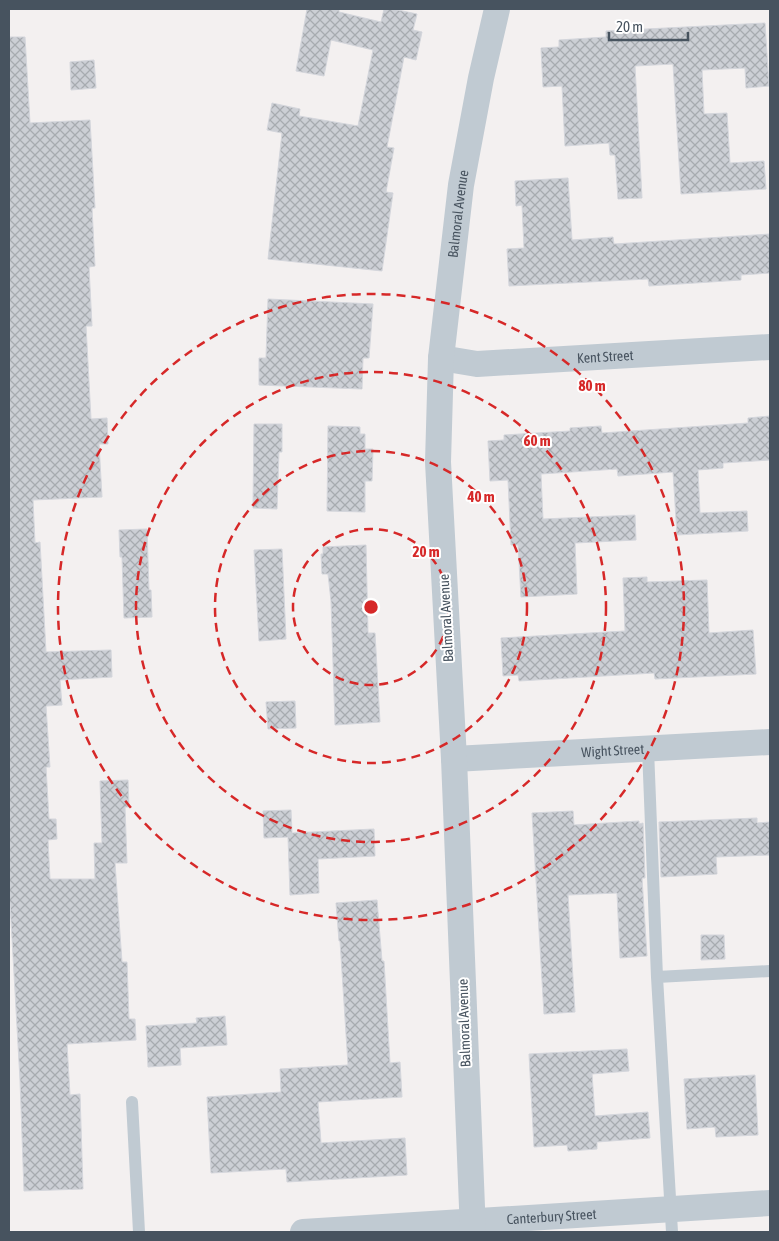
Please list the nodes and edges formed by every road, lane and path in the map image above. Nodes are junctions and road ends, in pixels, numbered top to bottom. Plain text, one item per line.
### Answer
1 (498, 9) edge
2 (770, 347) edge
3 (441, 358) junction
4 (770, 742) edge
5 (648, 749) junction
6 (454, 759) junction
7 (770, 971) edge
8 (657, 978) junction
9 (132, 1102) dead end
10 (770, 1204) edge
11 (671, 1221) edge
12 (473, 1227) edge
13 (139, 1232) edge
14 (303, 1232) edge

1 - 3 street, Balmoral Avenue
2 - 3 street, Kent Street
3 - 6 street, Balmoral Avenue
4 - 5 street, Wight Street
5 - 6 street, Wight Street
5 - 8 lane
6 - 12 street, Balmoral Avenue
7 - 8 lane
8 - 11 lane
9 - 13 lane
10 - 11 street, Canterbury Street
11 - 12 street, Canterbury Street
12 - 14 street, Canterbury Street

